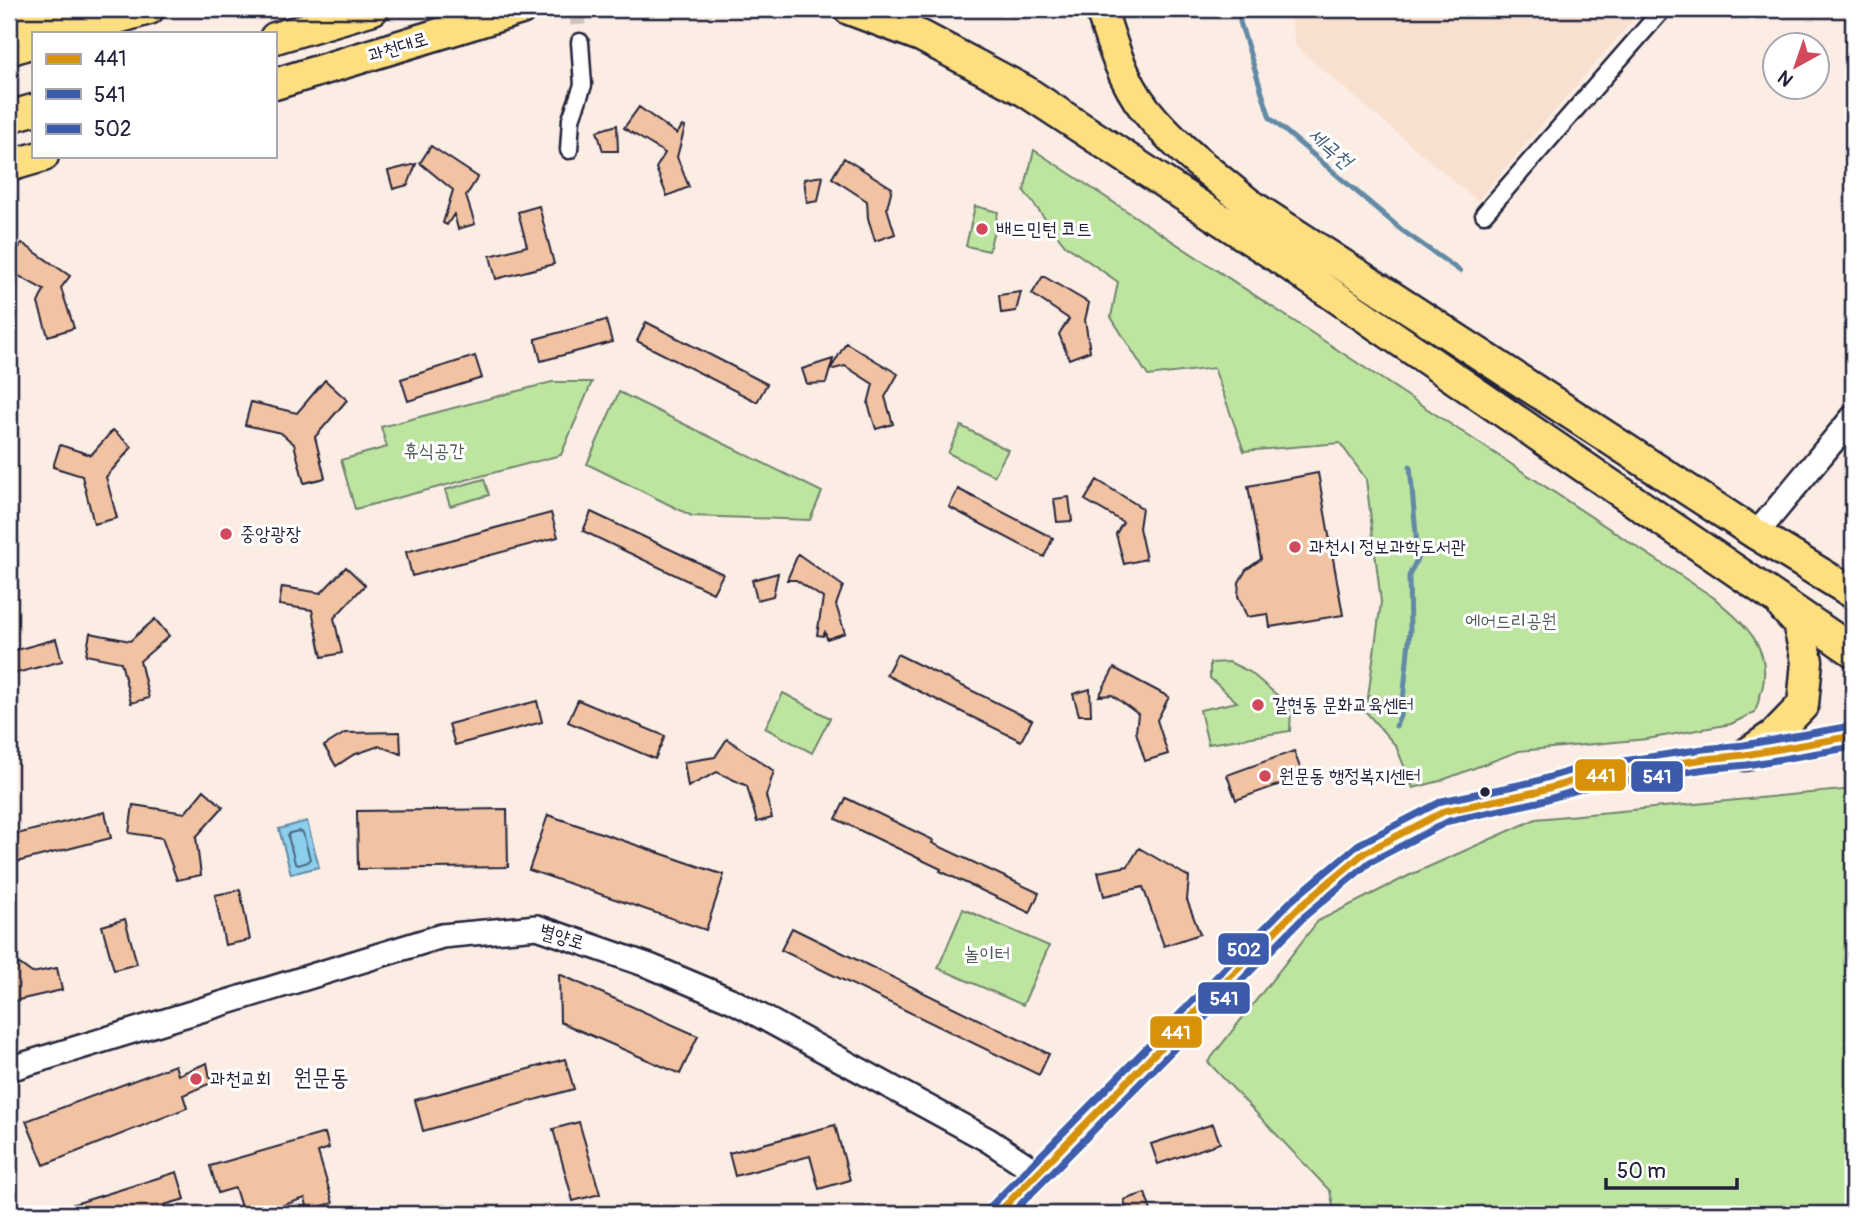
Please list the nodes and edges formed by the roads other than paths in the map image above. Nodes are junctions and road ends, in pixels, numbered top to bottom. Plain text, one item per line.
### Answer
1 (73, 9) edge
2 (149, 9) edge
3 (373, 9) edge
4 (521, 9) edge
5 (849, 9) edge
6 (1101, 9) edge
7 (1663, 9) edge
8 (9, 28) edge
9 (68, 32) edge
10 (276, 38) edge
11 (580, 42) tunnel mouth
12 (32, 43) edge
13 (9, 50) edge
14 (276, 85) edge
15 (32, 110) edge
16 (9, 117) edge
17 (569, 150) dead end
18 (1484, 214) dead end
19 (1853, 416) edge
20 (1756, 534) junction
21 (1853, 593) edge
22 (1775, 598) junction
23 (1853, 651) edge
24 (1853, 736) edge
25 (1745, 755) junction
26 (9, 1069) edge
27 (1038, 1172) junction
28 (997, 1214) edge

1 - 8 highway
2 - 9 highway
3 - 10 highway
4 - 14 highway, 과천대로
5 - 22 highway
6 - 20 highway
7 - 18 street
11 - 17 street
12 - 13 highway
15 - 16 highway
19 - 20 street
20 - 21 highway
22 - 23 highway
22 - 25 highway
24 - 25 street
25 - 27 street
26 - 27 street, 별양로
27 - 28 street

